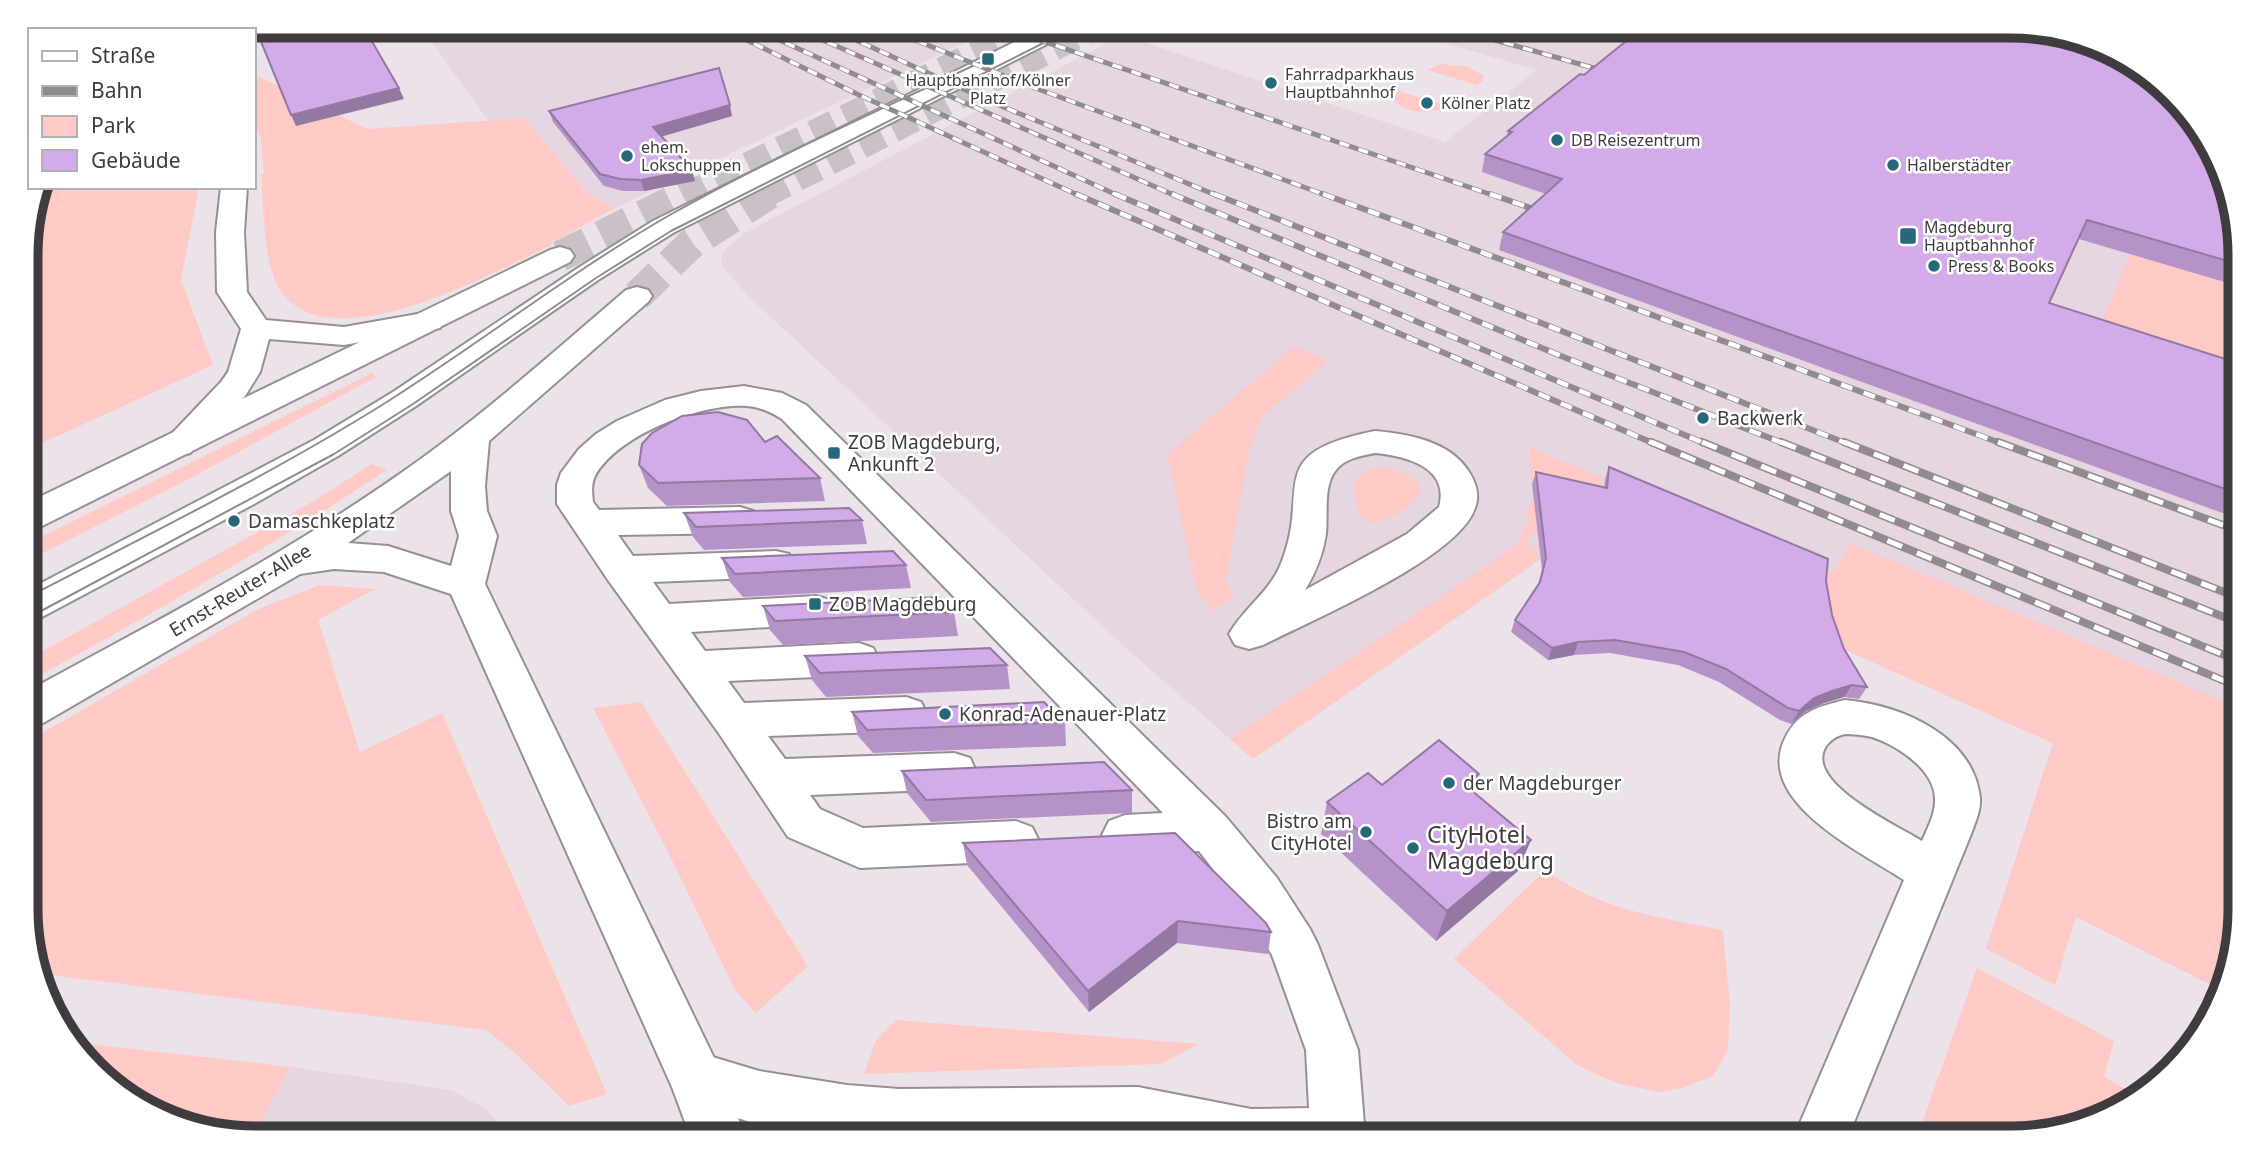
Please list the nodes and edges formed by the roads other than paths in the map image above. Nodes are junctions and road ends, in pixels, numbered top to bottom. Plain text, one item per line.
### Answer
1 (1040, 39) edge
2 (234, 189) edge
3 (560, 256) tunnel mouth
4 (637, 296) tunnel mouth
5 (429, 321) junction
6 (257, 329) junction
7 (472, 437) junction
8 (178, 445) junction
9 (39, 512) edge
10 (895, 514) junction
11 (855, 516) edge
12 (776, 520) edge
13 (588, 523) junction
14 (1427, 541) joint
15 (938, 556) junction
16 (897, 559) edge
17 (289, 562) junction
18 (816, 563) edge
19 (621, 570) junction
20 (466, 584) junction
21 (38, 601) edge
22 (981, 601) junction
23 (929, 603) edge
24 (851, 608) edge
25 (657, 619) junction
26 (1031, 651) junction
27 (978, 654) edge
28 (897, 658) edge
29 (694, 667) junction
30 (1083, 704) junction
31 (38, 705) edge
32 (1028, 708) edge
33 (945, 713) edge
34 (733, 720) junction
35 (1143, 763) junction
36 (1091, 765) edge
37 (987, 770) edge
38 (774, 778) junction
39 (1210, 831) junction
40 (1931, 872) dead end
41 (696, 1079) junction
42 (1193, 1125) edge
43 (1337, 1125) edge
44 (1827, 1125) edge
45 (714, 1126) edge
46 (878, 1126) edge
47 (908, 1126) edge

1 - 21 main road
2 - 6 main road
3 - 5 main road
4 - 7 main road, Ernst-Reuter-Allee
5 - 6 main road
5 - 8 main road
6 - 8 main road
7 - 17 main road, Ernst-Reuter-Allee
7 - 20 main road
8 - 9 main road
10 - 11 main road
10 - 13 main road
10 - 15 main road
12 - 13 main road
13 - 19 main road
14 - 14 main road
15 - 16 main road
15 - 22 main road
17 - 20 main road
17 - 31 main road, Ernst-Reuter-Allee
18 - 19 main road
19 - 25 main road
20 - 41 main road
22 - 23 main road
22 - 26 main road
24 - 25 main road
25 - 29 main road
26 - 27 main road
26 - 30 main road
28 - 29 main road
29 - 34 main road
30 - 32 main road
30 - 35 main road
33 - 34 main road
34 - 38 main road
35 - 36 main road
35 - 39 main road
37 - 38 main road
38 - 39 main road
39 - 43 main road
40 - 44 main road
41 - 45 main road
41 - 46 main road
42 - 47 main road

